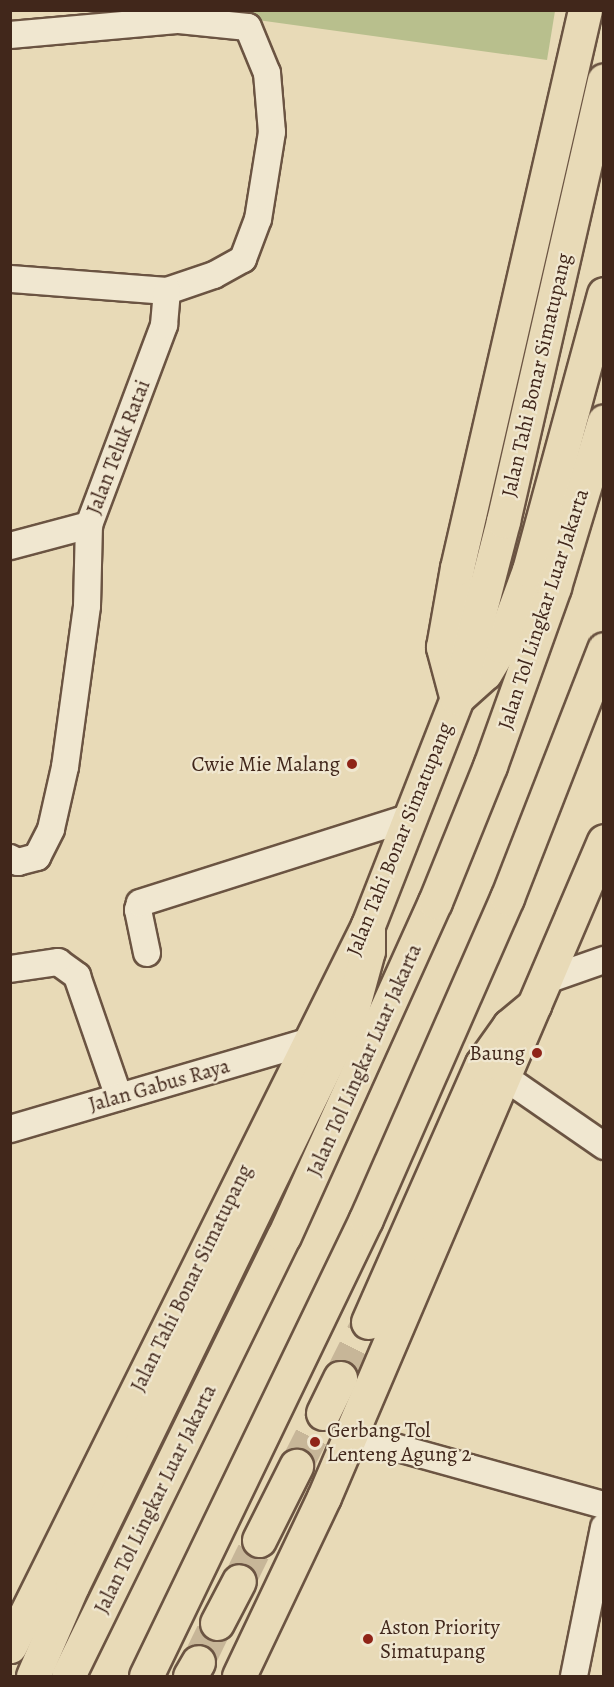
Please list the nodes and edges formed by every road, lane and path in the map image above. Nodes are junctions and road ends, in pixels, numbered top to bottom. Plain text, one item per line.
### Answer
1 (585, 10) edge
2 (179, 15) edge
3 (10, 35) edge
4 (603, 80) edge
5 (10, 279) edge
6 (167, 291) junction
7 (603, 294) edge
8 (603, 421) edge
9 (89, 525) junction
10 (10, 546) edge
11 (603, 649) edge
12 (457, 698) junction
13 (411, 817) junction
14 (603, 841) edge
15 (10, 858) edge
16 (368, 925) junction
17 (147, 953) dead end
18 (603, 960) edge
19 (10, 969) edge
20 (539, 993) junction
21 (308, 1042) junction
22 (503, 1076) junction
23 (117, 1089) junction
24 (10, 1129) edge
25 (603, 1146) edge
26 (368, 1322) tunnel mouth
27 (340, 1378) tunnel mouth
28 (323, 1413) tunnel mouth
29 (351, 1435) junction
30 (296, 1466) tunnel mouth
31 (603, 1505) edge
32 (603, 1527) edge
33 (259, 1540) tunnel mouth
34 (239, 1581) tunnel mouth
35 (217, 1623) tunnel mouth
36 (10, 1646) edge
37 (33, 1677) edge
38 (68, 1677) edge
39 (146, 1677) edge
40 (239, 1677) edge
41 (574, 1677) edge

1 - 12 highway
2 - 3 street
2 - 6 street
4 - 12 highway, Jalan Tahi Bonar Simatupang
5 - 6 street
6 - 9 street, Jalan Teluk Ratai
7 - 12 highway
8 - 38 highway, Jalan Tol Lingkar Luar Jakarta
9 - 10 street, Jalan Teluk Ratai
9 - 15 street
11 - 39 highway
12 - 13 highway, Jalan Tahi Bonar Simatupang
13 - 16 highway, Jalan Tahi Bonar Simatupang
13 - 17 street
14 - 20 highway
16 - 21 highway, Jalan Tahi Bonar Simatupang
16 - 37 highway
18 - 20 street
19 - 23 street
20 - 22 highway
20 - 26 highway
21 - 23 street, Jalan Gabus Raya
21 - 36 highway, Jalan Tahi Bonar Simatupang
22 - 25 street
22 - 29 highway
23 - 24 street, Jalan Gabus Raya
27 - 28 highway
29 - 31 street
29 - 40 highway
30 - 33 highway
32 - 41 street
34 - 35 highway

